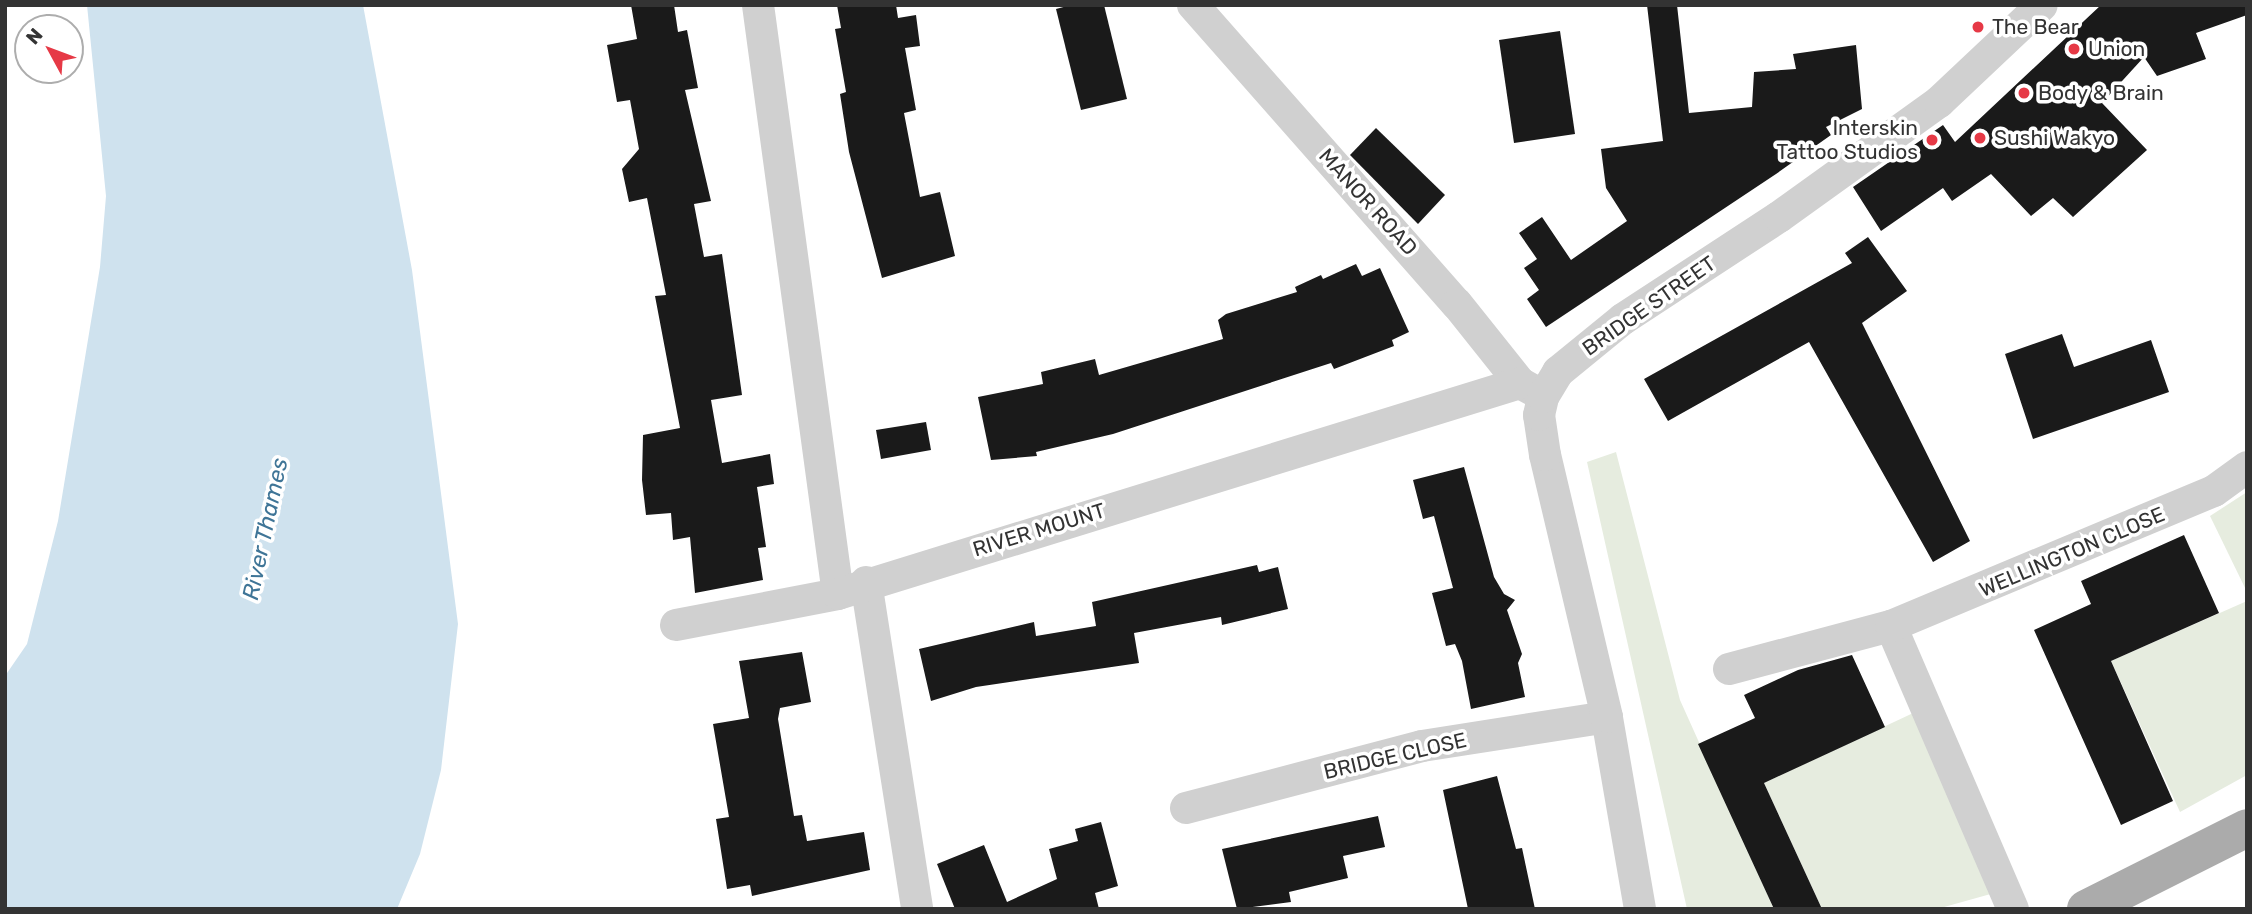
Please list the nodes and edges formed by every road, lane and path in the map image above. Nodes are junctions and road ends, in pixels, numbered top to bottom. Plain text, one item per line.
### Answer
1 (758, 5) edge
2 (1193, 5) edge
3 (2042, 5) edge
4 (1531, 390) junction
5 (2247, 467) edge
6 (852, 588) junction
7 (676, 625) dead end
8 (1891, 626) junction
9 (1729, 669) dead end
10 (1607, 717) junction
11 (1185, 808) dead end
12 (2247, 828) edge
13 (915, 905) edge
14 (1640, 909) edge
15 (2013, 909) edge
16 (2087, 909) edge

1 - 6 street
2 - 4 street, MANOR ROAD
3 - 4 street, BRIDGE STREET
4 - 6 street, RIVER MOUNT
4 - 10 street
5 - 8 street, WELLINGTON CLOSE
6 - 7 street, RIVER MOUNT
6 - 13 street
8 - 9 street, WELLINGTON CLOSE
8 - 15 street
10 - 11 street, BRIDGE CLOSE
10 - 14 street
12 - 16 main road

